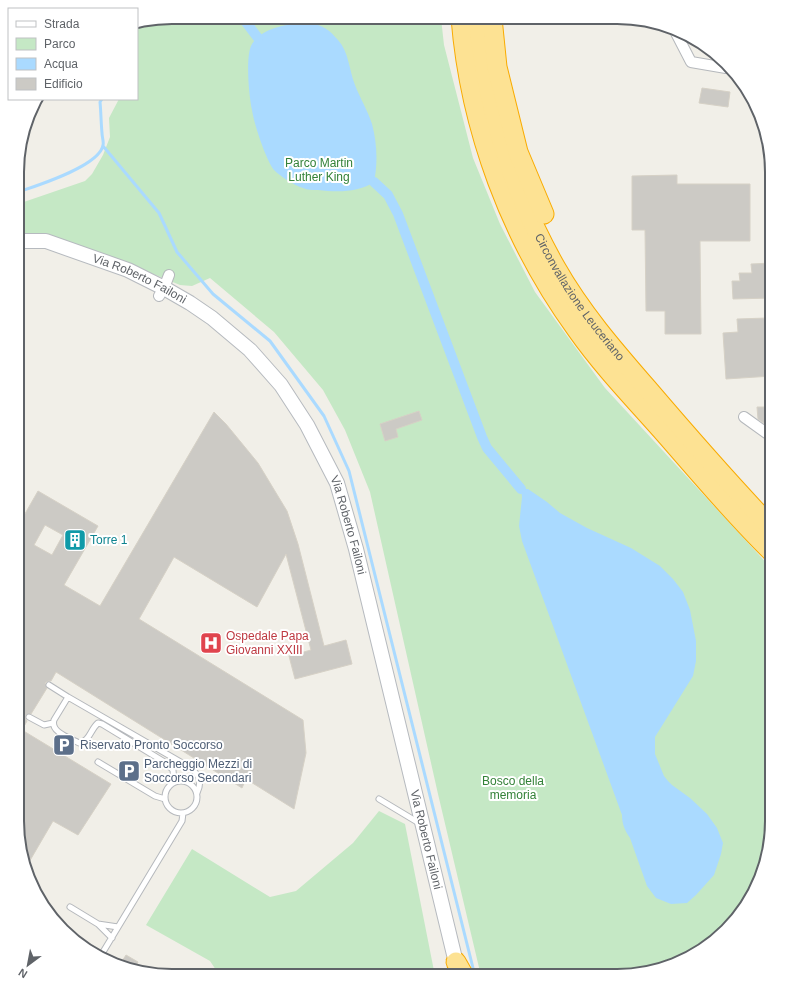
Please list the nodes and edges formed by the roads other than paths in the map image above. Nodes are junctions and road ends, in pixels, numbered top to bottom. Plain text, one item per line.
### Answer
1 (450, 24) edge
2 (462, 24) edge
3 (479, 24) edge
4 (493, 24) edge
5 (678, 37) edge
6 (722, 67) edge
7 (493, 171) junction
8 (24, 241) edge
9 (618, 355) junction
10 (744, 417) dead end
11 (765, 432) edge
12 (765, 536) edge
13 (765, 537) edge
14 (49, 685) dead end
15 (68, 697) junction
16 (30, 717) dead end
17 (53, 723) junction
18 (98, 762) dead end
19 (174, 782) junction
20 (197, 793) junction
21 (165, 799) junction
22 (379, 799) dead end
23 (183, 813) junction
24 (422, 824) junction
25 (70, 907) dead end
26 (98, 924) junction
27 (118, 927) junction
28 (112, 938) junction
29 (103, 952) edge
30 (459, 969) edge

1 - 7 highway
2 - 7 highway, Circonvallazione Leuceriano
3 - 9 highway, Circonvallazione Leuceriano
4 - 9 highway
5 - 6 street
7 - 13 highway, Circonvallazione Leuceriano
8 - 24 street, Via Roberto Failoni
9 - 12 highway, Circonvallazione Leuceriano
10 - 11 street
14 - 15 lane
15 - 17 lane
15 - 20 lane
16 - 17 lane
17 - 19 lane
18 - 21 lane
19 - 20 lane
19 - 21 lane
20 - 23 lane
21 - 23 lane
22 - 24 lane
23 - 27 lane
24 - 30 street, Via Roberto Failoni
25 - 26 lane
26 - 27 lane
26 - 28 lane
27 - 28 lane
28 - 29 lane

